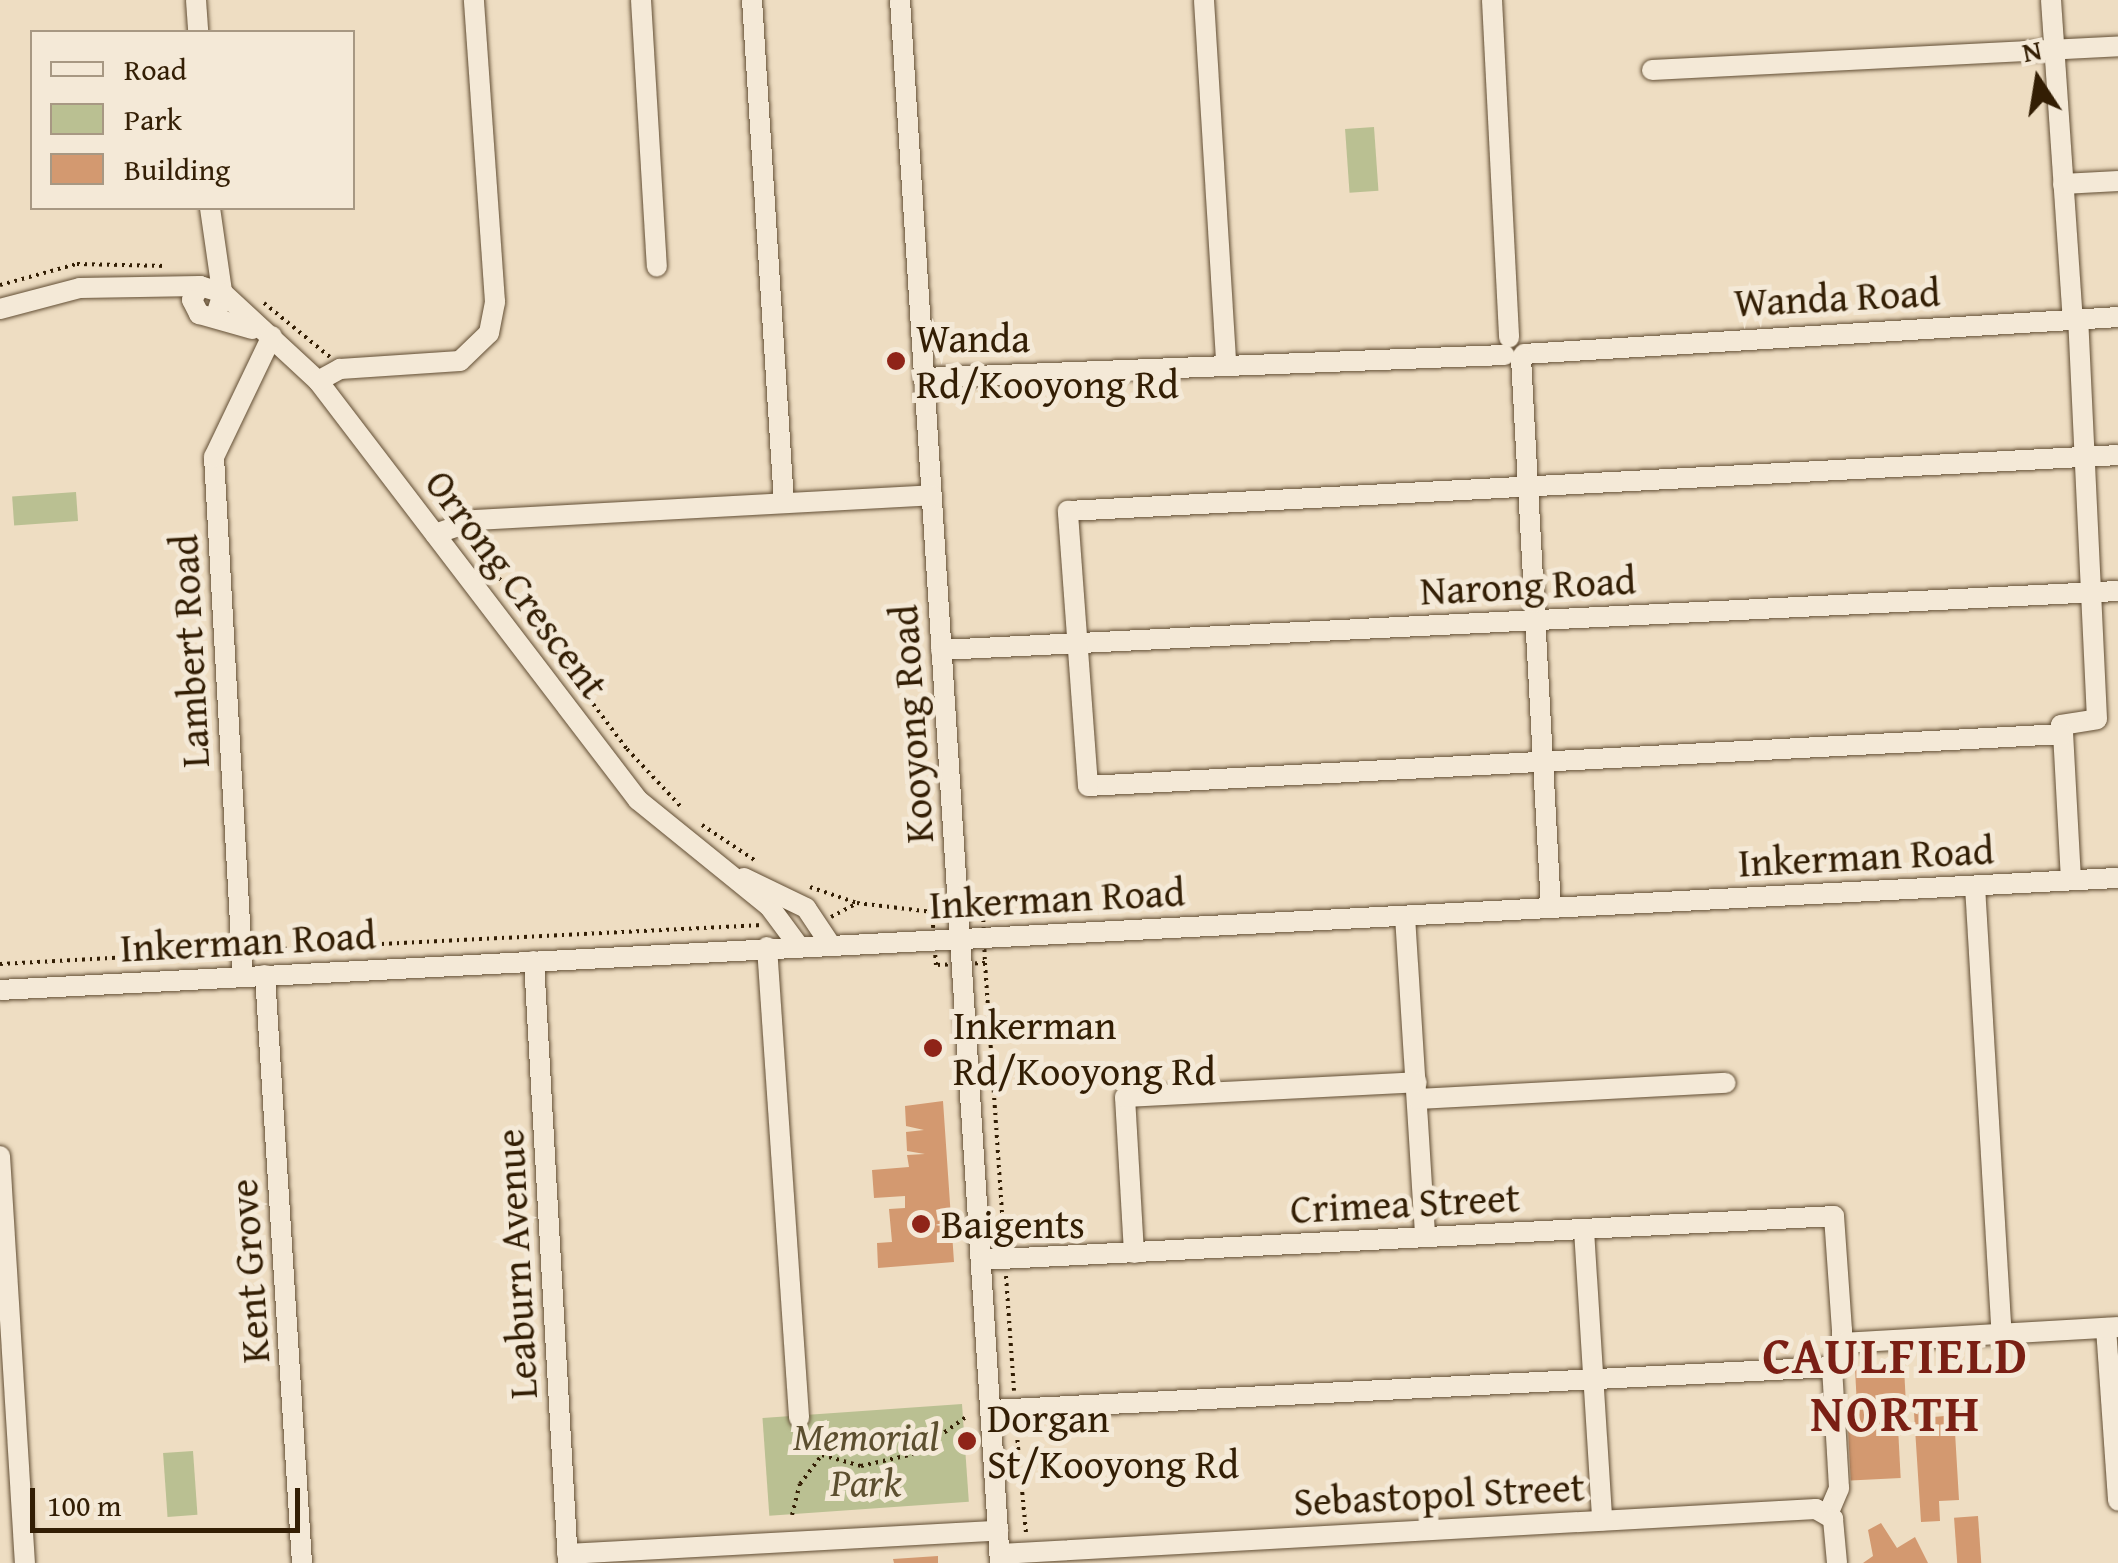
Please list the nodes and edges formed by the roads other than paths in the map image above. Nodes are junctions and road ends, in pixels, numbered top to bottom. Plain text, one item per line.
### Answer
1 (196, 0) edge
2 (474, 0) edge
3 (641, 0) edge
4 (752, 0) edge
5 (900, 0) edge
6 (1204, 0) edge
7 (1492, 0) edge
8 (2051, 0) edge
9 (198, 30) edge
10 (2118, 46) edge
11 (2054, 49) junction
12 (1652, 70) dead end
13 (2118, 181) edge
14 (2063, 184) junction
15 (210, 210) edge
16 (657, 267) dead end
17 (211, 286) junction
18 (134, 287) junction
19 (5, 310) edge
20 (205, 312) junction
21 (2118, 317) edge
22 (2075, 319) junction
23 (272, 336) junction
24 (1514, 348) junction
25 (1226, 362) junction
26 (924, 378) junction
27 (318, 381) junction
28 (2118, 455) edge
29 (2086, 457) junction
30 (1524, 485) junction
31 (931, 495) junction
32 (784, 504) junction
33 (435, 534) junction
34 (2118, 591) edge
35 (2092, 592) junction
36 (1532, 620) junction
37 (1078, 642) junction
38 (941, 650) junction
39 (2063, 734) junction
40 (1542, 762) junction
41 (714, 865) junction
42 (2118, 878) edge
43 (2071, 880) junction
44 (1975, 886) junction
45 (1551, 908) junction
46 (1405, 916) junction
47 (960, 938) junction
48 (830, 944) junction
49 (798, 945) junction
50 (767, 947) junction
51 (534, 962) junction
52 (242, 976) junction
53 (265, 976) junction
54 (0, 990) edge
55 (1726, 1083) dead end
56 (1417, 1091) junction
57 (0, 1156) edge
58 (1584, 1230) junction
59 (1425, 1236) junction
60 (1134, 1253) junction
61 (980, 1260) junction
62 (2112, 1328) edge
63 (2002, 1334) junction
64 (1843, 1343) junction
65 (1832, 1367) junction
66 (1594, 1377) junction
67 (991, 1410) junction
68 (799, 1418) road end
69 (2118, 1501) edge
70 (1829, 1512) junction
71 (1602, 1520) junction
72 (998, 1532) junction
73 (852, 1540) junction
74 (1156, 1554) edge
75 (568, 1559) edge
76 (1000, 1559) edge
77 (25, 1563) edge
78 (302, 1563) edge
79 (854, 1563) edge
80 (1838, 1563) edge

1 - 9 street
2 - 27 street
3 - 16 street
4 - 32 street
5 - 26 street, Kooyong Road
6 - 25 street
7 - 24 street
8 - 11 street
10 - 11 street
11 - 12 street
11 - 14 street
13 - 14 street
14 - 22 street
15 - 17 street
17 - 18 street, Orrong Crescent
17 - 20 street
17 - 20 street
17 - 23 street, Orrong Crescent
18 - 19 street, Orrong Crescent
18 - 20 street, Orrong Crescent
20 - 23 street, Orrong Crescent
21 - 22 street, Wanda Road
22 - 24 street, Wanda Road
22 - 29 street
23 - 27 street, Orrong Crescent
23 - 52 street, Lambert Road
24 - 25 street, Wanda Road
24 - 30 street
25 - 26 street, Wanda Road
26 - 31 street, Kooyong Road
27 - 33 street, Orrong Crescent
28 - 29 street
29 - 30 street
29 - 35 street
30 - 36 street
30 - 37 street
31 - 32 street
31 - 38 street, Kooyong Road
32 - 33 street
33 - 41 street, Orrong Crescent
34 - 35 street, Narong Road
35 - 36 street, Narong Road
35 - 39 street
36 - 37 street, Narong Road
36 - 40 street
37 - 38 street, Narong Road
37 - 40 street
38 - 47 street, Kooyong Road
39 - 40 street
39 - 43 street
40 - 45 street
41 - 48 street, Orrong Crescent
41 - 49 street, Orrong Crescent
42 - 43 street, Inkerman Road
43 - 44 street, Inkerman Road
44 - 45 street, Inkerman Road
44 - 63 street
45 - 46 street, Inkerman Road
46 - 47 street, Inkerman Road
46 - 56 street
47 - 48 street, Inkerman Road
47 - 61 street, Kooyong Road
48 - 49 street, Inkerman Road
49 - 50 street, Inkerman Road
50 - 51 street, Inkerman Road
50 - 68 street
51 - 53 street, Inkerman Road
51 - 75 street, Leaburn Avenue
52 - 53 street, Inkerman Road
52 - 54 street, Inkerman Road
53 - 78 street, Kent Grove
55 - 56 street
56 - 59 street
56 - 60 street
57 - 77 street
58 - 59 street, Crimea Street
58 - 64 street, Crimea Street
58 - 66 street
59 - 60 street, Crimea Street
60 - 61 street, Crimea Street
61 - 67 street, Kooyong Road
62 - 63 street
62 - 69 street
63 - 64 street
64 - 65 street
65 - 66 street
65 - 70 street
66 - 67 street
66 - 71 street
67 - 72 street, Kooyong Road
70 - 71 street, Sebastopol Street
70 - 80 street
71 - 74 street, Sebastopol Street
72 - 73 street
72 - 76 street, Kooyong Road
73 - 75 street
73 - 79 street
74 - 76 street, Sebastopol Street

